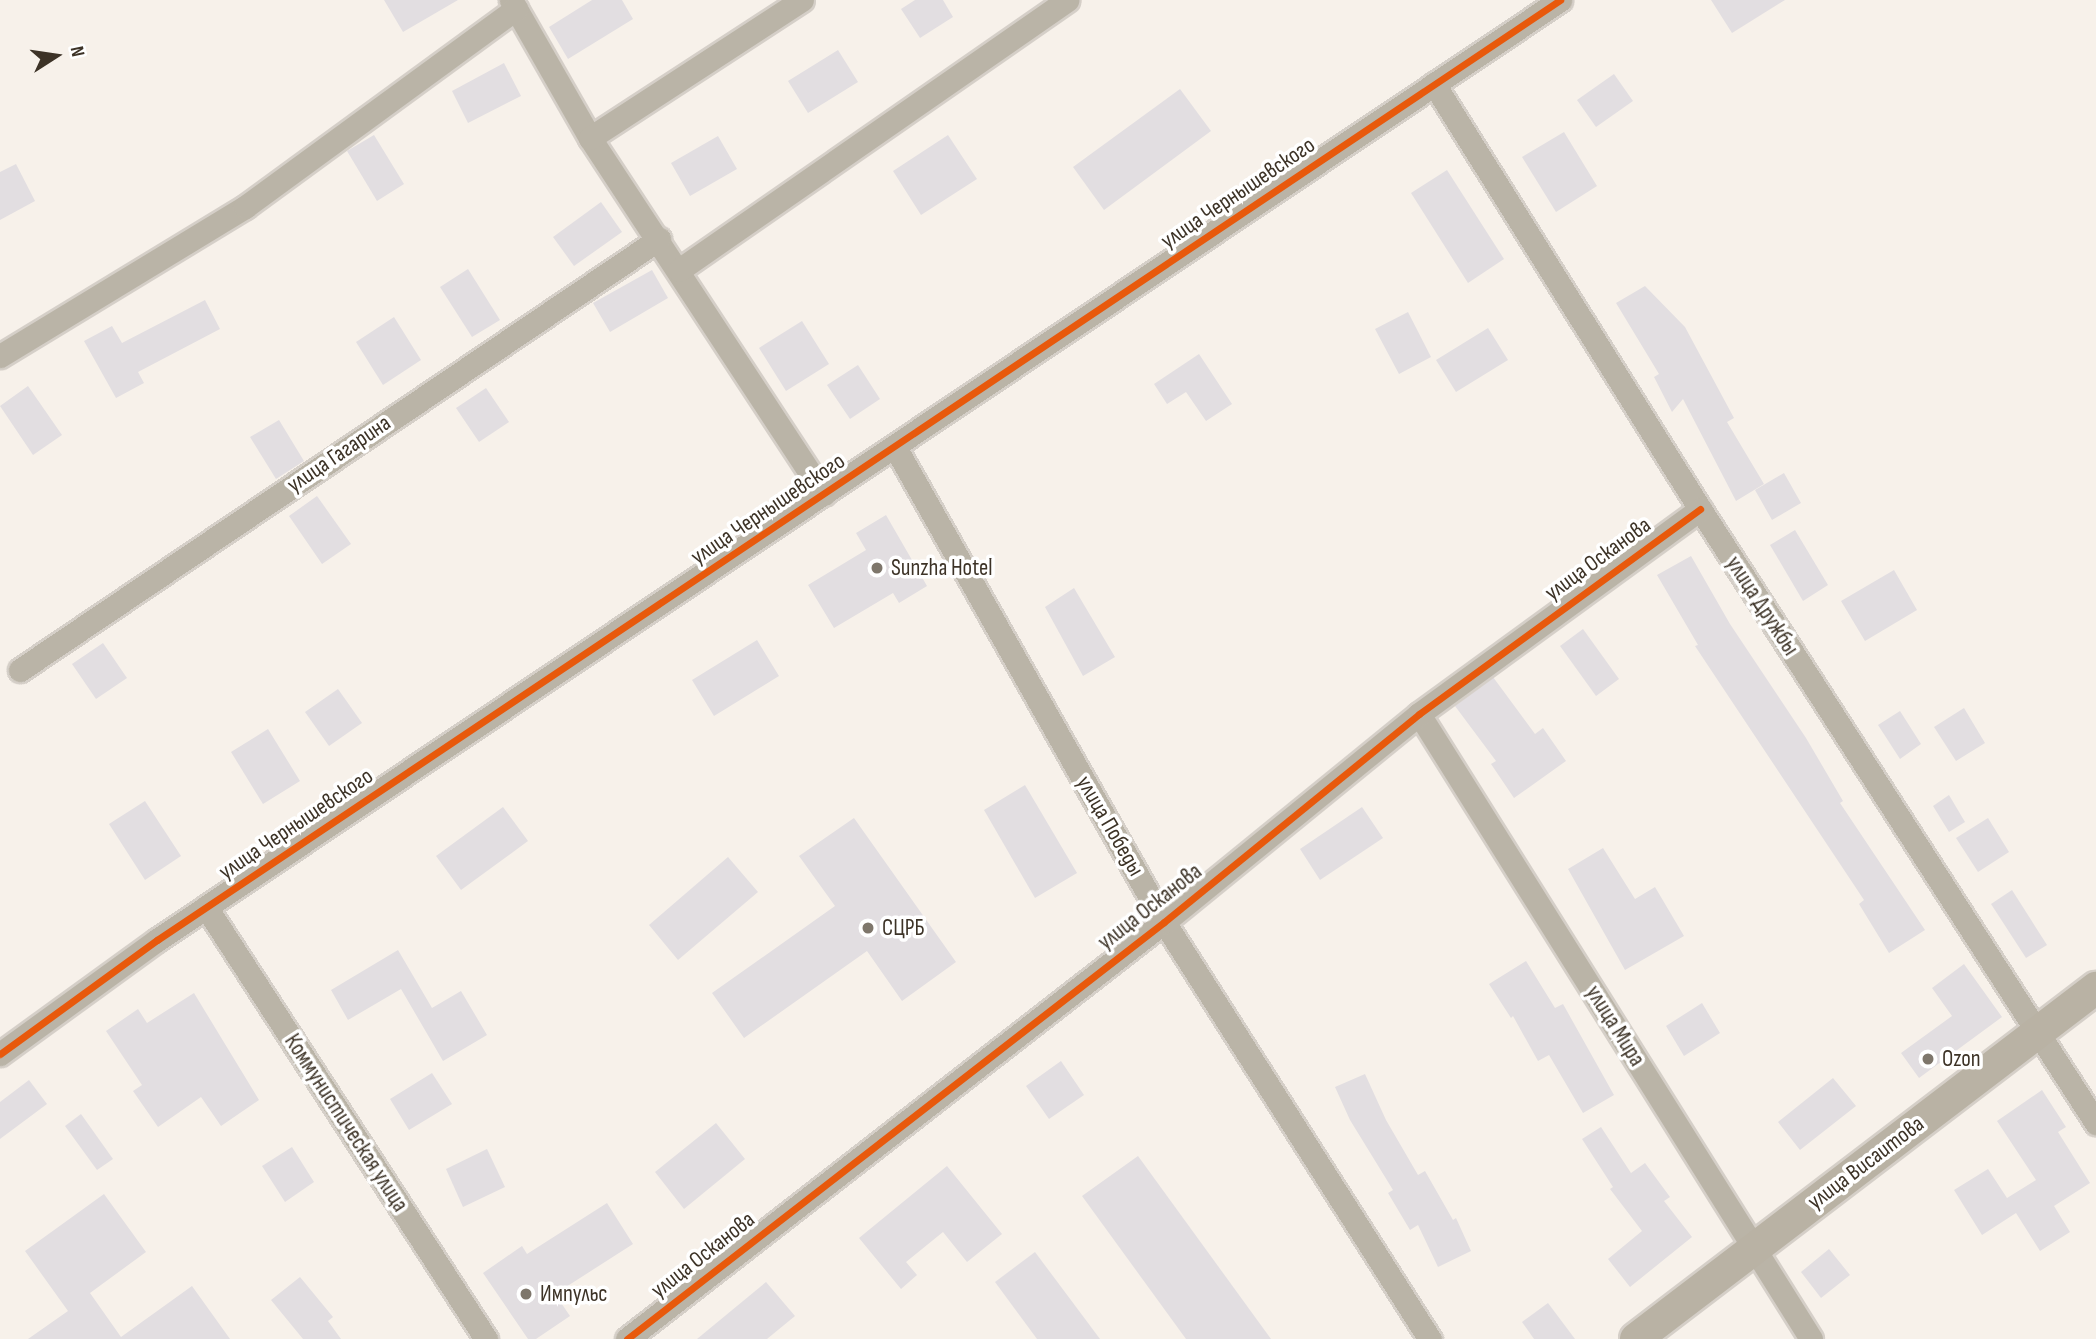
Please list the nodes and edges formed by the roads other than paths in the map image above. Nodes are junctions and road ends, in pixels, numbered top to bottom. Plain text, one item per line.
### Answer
1 (803, 0) edge
2 (1067, 0) edge
3 (1560, 0) edge
4 (513, 4) edge
5 (1434, 85) junction
6 (590, 138) junction
7 (659, 239) junction
8 (679, 270) junction
9 (0, 356) edge
10 (895, 447) junction
11 (824, 494) junction
12 (1700, 509) junction
13 (20, 670) dead end
14 (1419, 714) junction
15 (206, 907) junction
16 (1164, 922) junction
17 (2096, 988) edge
18 (2039, 1032) junction
19 (0, 1054) edge
20 (2096, 1123) edge
21 (1755, 1248) junction
22 (486, 1339) edge
23 (627, 1339) edge
24 (1430, 1339) edge
25 (1636, 1339) edge
26 (1811, 1339) edge

1 - 6 street
2 - 8 street
3 - 5 street, улица Чернышевского
4 - 6 street
4 - 9 street
5 - 10 street, улица Чернышевского
5 - 12 street, улица Дружбы
6 - 7 street
7 - 8 street
7 - 13 street, улица Гагарина
8 - 11 street
10 - 11 street, улица Чернышевского
10 - 16 street, улица Победы
11 - 15 street, улица Чернышевского
12 - 14 street, улица Осканова
12 - 18 street, улица Дружбы
14 - 16 street, улица Осканова
14 - 21 street, улица Мира
15 - 19 street, улица Чернышевского
15 - 22 street, Коммунистическая улица
16 - 23 street, улица Осканова
16 - 24 street, улица Победы
17 - 18 street, улица Висаитова
18 - 20 street, улица Дружбы
18 - 21 street, улица Висаитова
21 - 25 street, улица Висаитова
21 - 26 street, улица Мира

